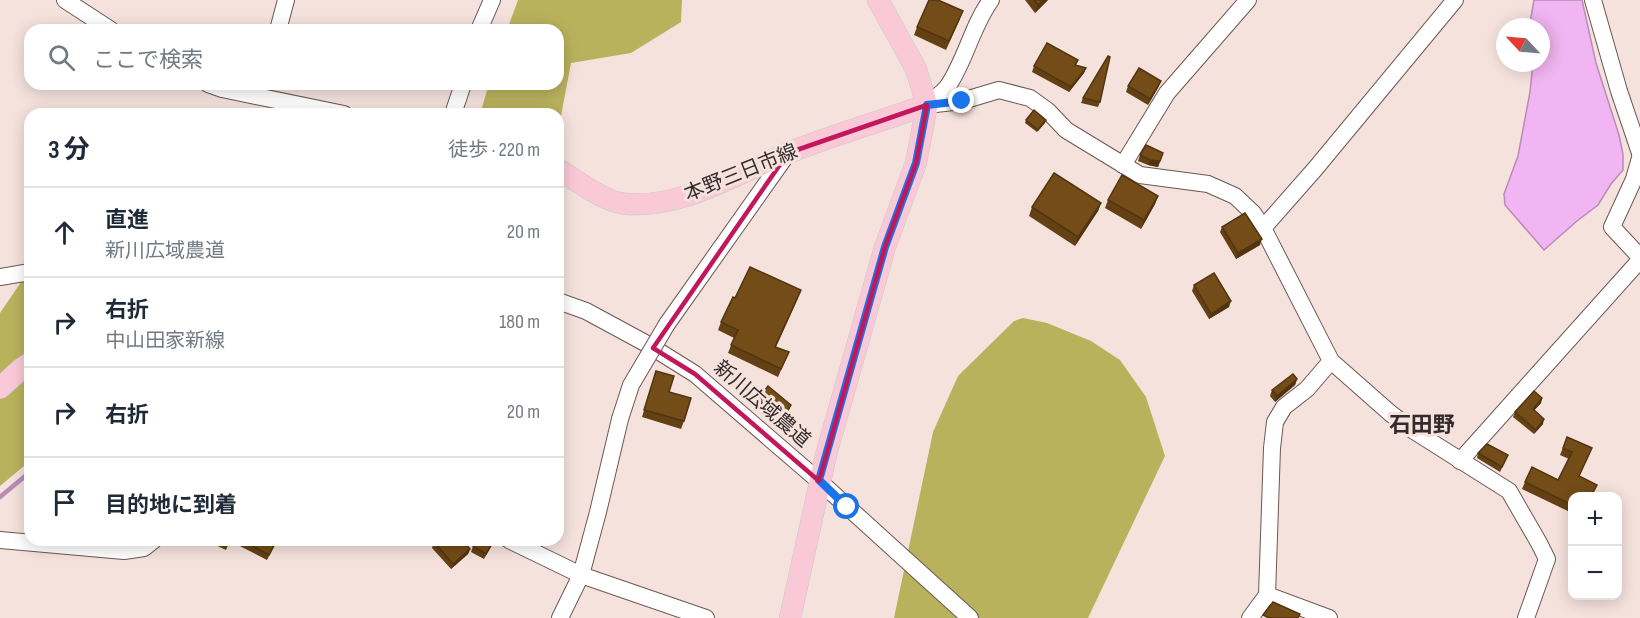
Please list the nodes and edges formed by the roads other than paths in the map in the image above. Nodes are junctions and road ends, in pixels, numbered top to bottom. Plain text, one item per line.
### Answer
1 (65, 0) edge
2 (286, 0) edge
3 (492, 0) edge
4 (878, 0) edge
5 (991, 0) edge
6 (1248, 0) edge
7 (1455, 0) edge
8 (1593, 0) edge
9 (102, 24) edge
10 (280, 24) edge
11 (482, 24) edge
12 (257, 90) edge
13 (461, 90) edge
14 (927, 105) junction
15 (322, 108) edge
16 (455, 108) edge
17 (788, 153) junction
18 (1640, 153) edge
19 (1640, 158) edge
20 (1123, 165) junction
21 (564, 173) edge
22 (1263, 228) junction
23 (1640, 258) edge
24 (24, 273) edge
25 (0, 277) edge
26 (564, 303) edge
27 (1331, 360) junction
28 (24, 367) edge
29 (0, 388) edge
30 (1460, 461) junction
31 (819, 480) junction
32 (0, 540) edge
33 (24, 542) edge
34 (68, 546) edge
35 (146, 546) edge
36 (522, 546) edge
37 (581, 574) junction
38 (1267, 595) junction
39 (560, 618) edge
40 (706, 618) edge
41 (790, 618) edge
42 (970, 618) edge
43 (1250, 618) edge
44 (1329, 618) edge
45 (1526, 618) edge

1 - 9 street
2 - 10 street
3 - 11 street
4 - 14 main road
5 - 14 street
6 - 20 street
7 - 22 street
8 - 18 street
12 - 15 street
13 - 16 street
14 - 17 main road, 本野三日市線
14 - 20 street
14 - 31 main road
17 - 21 main road, 本野三日市線
17 - 37 street, bridge
19 - 23 street
20 - 22 street
22 - 27 street
23 - 30 street
24 - 25 street
26 - 31 street, 新川広域農道
27 - 30 street
27 - 38 street
28 - 29 main road
30 - 45 street
31 - 41 main road
31 - 42 street, 新川広域農道
32 - 33 street
34 - 35 street
36 - 37 street
37 - 39 street
37 - 40 street
38 - 43 street
38 - 44 street

